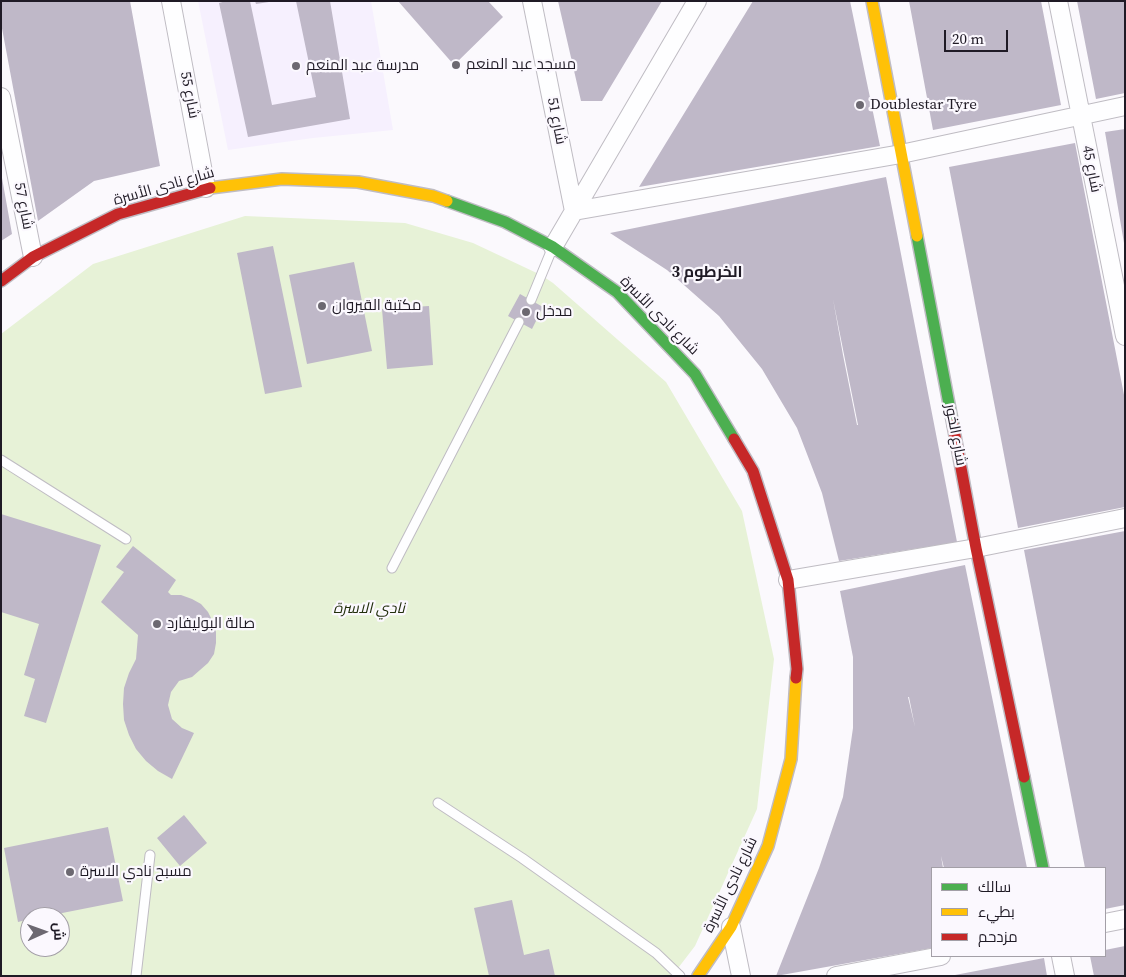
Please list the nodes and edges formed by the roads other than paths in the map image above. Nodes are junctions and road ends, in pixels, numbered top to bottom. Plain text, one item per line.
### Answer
1 (171, 1) edge
2 (532, 1) edge
3 (697, 1) edge
4 (872, 1) edge
5 (1058, 1) edge
6 (1, 97) edge
7 (1125, 106) edge
8 (1080, 115) junction
9 (901, 154) junction
10 (206, 188) junction
11 (574, 211) junction
12 (553, 247) junction
13 (33, 257) junction
14 (1, 281) edge
15 (530, 300) dead end
16 (519, 322) dead end
17 (1125, 336) edge
18 (1, 460) edge
19 (1125, 518) edge
20 (126, 539) dead end
21 (976, 548) junction
22 (392, 568) dead end
23 (788, 580) junction
24 (438, 803) dead end
25 (150, 855) dead end
26 (1043, 867) edge
27 (1125, 919) edge
28 (1106, 923) edge
29 (731, 927) junction
30 (936, 957) edge
31 (1061, 957) edge
32 (136, 976) edge
33 (680, 976) edge
34 (698, 976) edge
35 (741, 976) edge
36 (836, 976) edge
37 (1065, 976) edge

1 - 10 street, شارع 55
2 - 11 street, شارع 51
3 - 11 street
4 - 9 street, شارع الخور
5 - 8 street, شارع 45
6 - 13 street, شارع 57
7 - 8 street
8 - 9 street
8 - 17 street, شارع 45
9 - 11 street
9 - 21 street, شارع الخور
10 - 12 street, شارع نادى الأسرة
10 - 13 street, شارع نادى الأسرة
11 - 12 street
12 - 15 lane
12 - 23 street, شارع نادى الأسرة
13 - 14 street, شارع نادى الأسرة
16 - 22 lane
18 - 20 lane
19 - 21 street
21 - 23 street
21 - 26 street, شارع الخور
23 - 29 street, شارع نادى الأسرة
24 - 33 lane
25 - 32 lane
27 - 28 street
29 - 34 street, شارع نادى الأسرة
29 - 35 street
30 - 36 street
31 - 37 street

